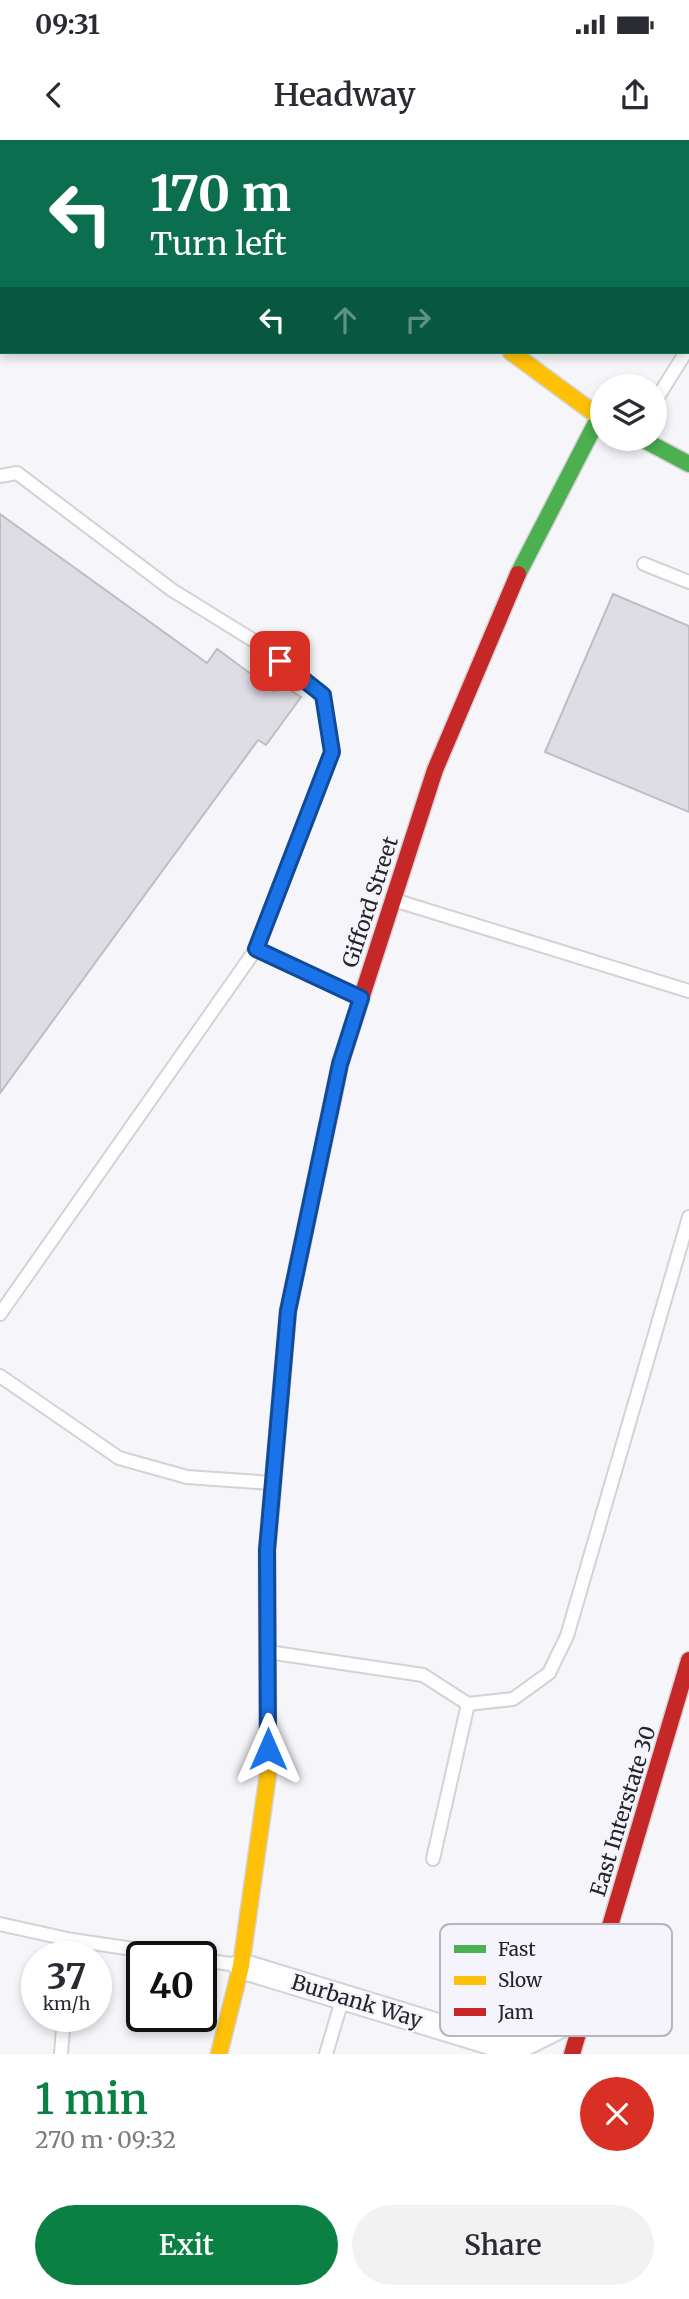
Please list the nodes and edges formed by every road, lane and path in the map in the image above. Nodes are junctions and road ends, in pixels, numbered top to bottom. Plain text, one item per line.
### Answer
1 (514, 354) edge
2 (685, 354) edge
3 (667, 382) edge
4 (590, 410) edge
5 (590, 438) edge
6 (665, 451) edge
7 (689, 464) edge
8 (0, 476) edge
9 (644, 564) dead end
10 (689, 582) edge
11 (393, 900) junction
12 (256, 949) junction
13 (689, 991) edge
14 (361, 998) junction
15 (689, 1217) edge
16 (0, 1314) edge
17 (0, 1376) edge
18 (273, 1483) junction
19 (268, 1652) junction
20 (689, 1660) edge
21 (468, 1704) junction
22 (433, 1859) dead end
23 (0, 1924) edge
24 (611, 1924) edge
25 (72, 1940) joint
26 (126, 1948) edge
27 (217, 1962) edge
28 (241, 1966) junction
29 (343, 1997) junction
30 (440, 2028) edge
31 (63, 2032) edge
32 (465, 2036) edge
33 (543, 2036) edge
34 (578, 2036) edge
35 (515, 2052) edge
36 (61, 2054) edge
37 (219, 2054) edge
38 (326, 2054) edge
39 (572, 2054) edge

1 - 4 street
2 - 3 lane
5 - 11 street, Gifford Street
6 - 7 street
8 - 12 lane
9 - 10 lane
11 - 13 lane
11 - 14 street, Gifford Street
12 - 14 lane
12 - 16 lane
14 - 18 street, Gifford Street
15 - 21 lane
17 - 18 lane
18 - 19 street, Gifford Street
19 - 21 lane
19 - 28 street, Gifford Street
20 - 24 street, East Interstate 30
21 - 22 lane
23 - 25 lane
25 - 26 lane
27 - 28 lane
28 - 29 street, Burbank Way
28 - 37 street, Gifford Street
29 - 30 street, Burbank Way
29 - 38 lane
31 - 36 lane
32 - 35 street, Burbank Way
33 - 35 street, Burbank Way
34 - 39 street, East Interstate 30

